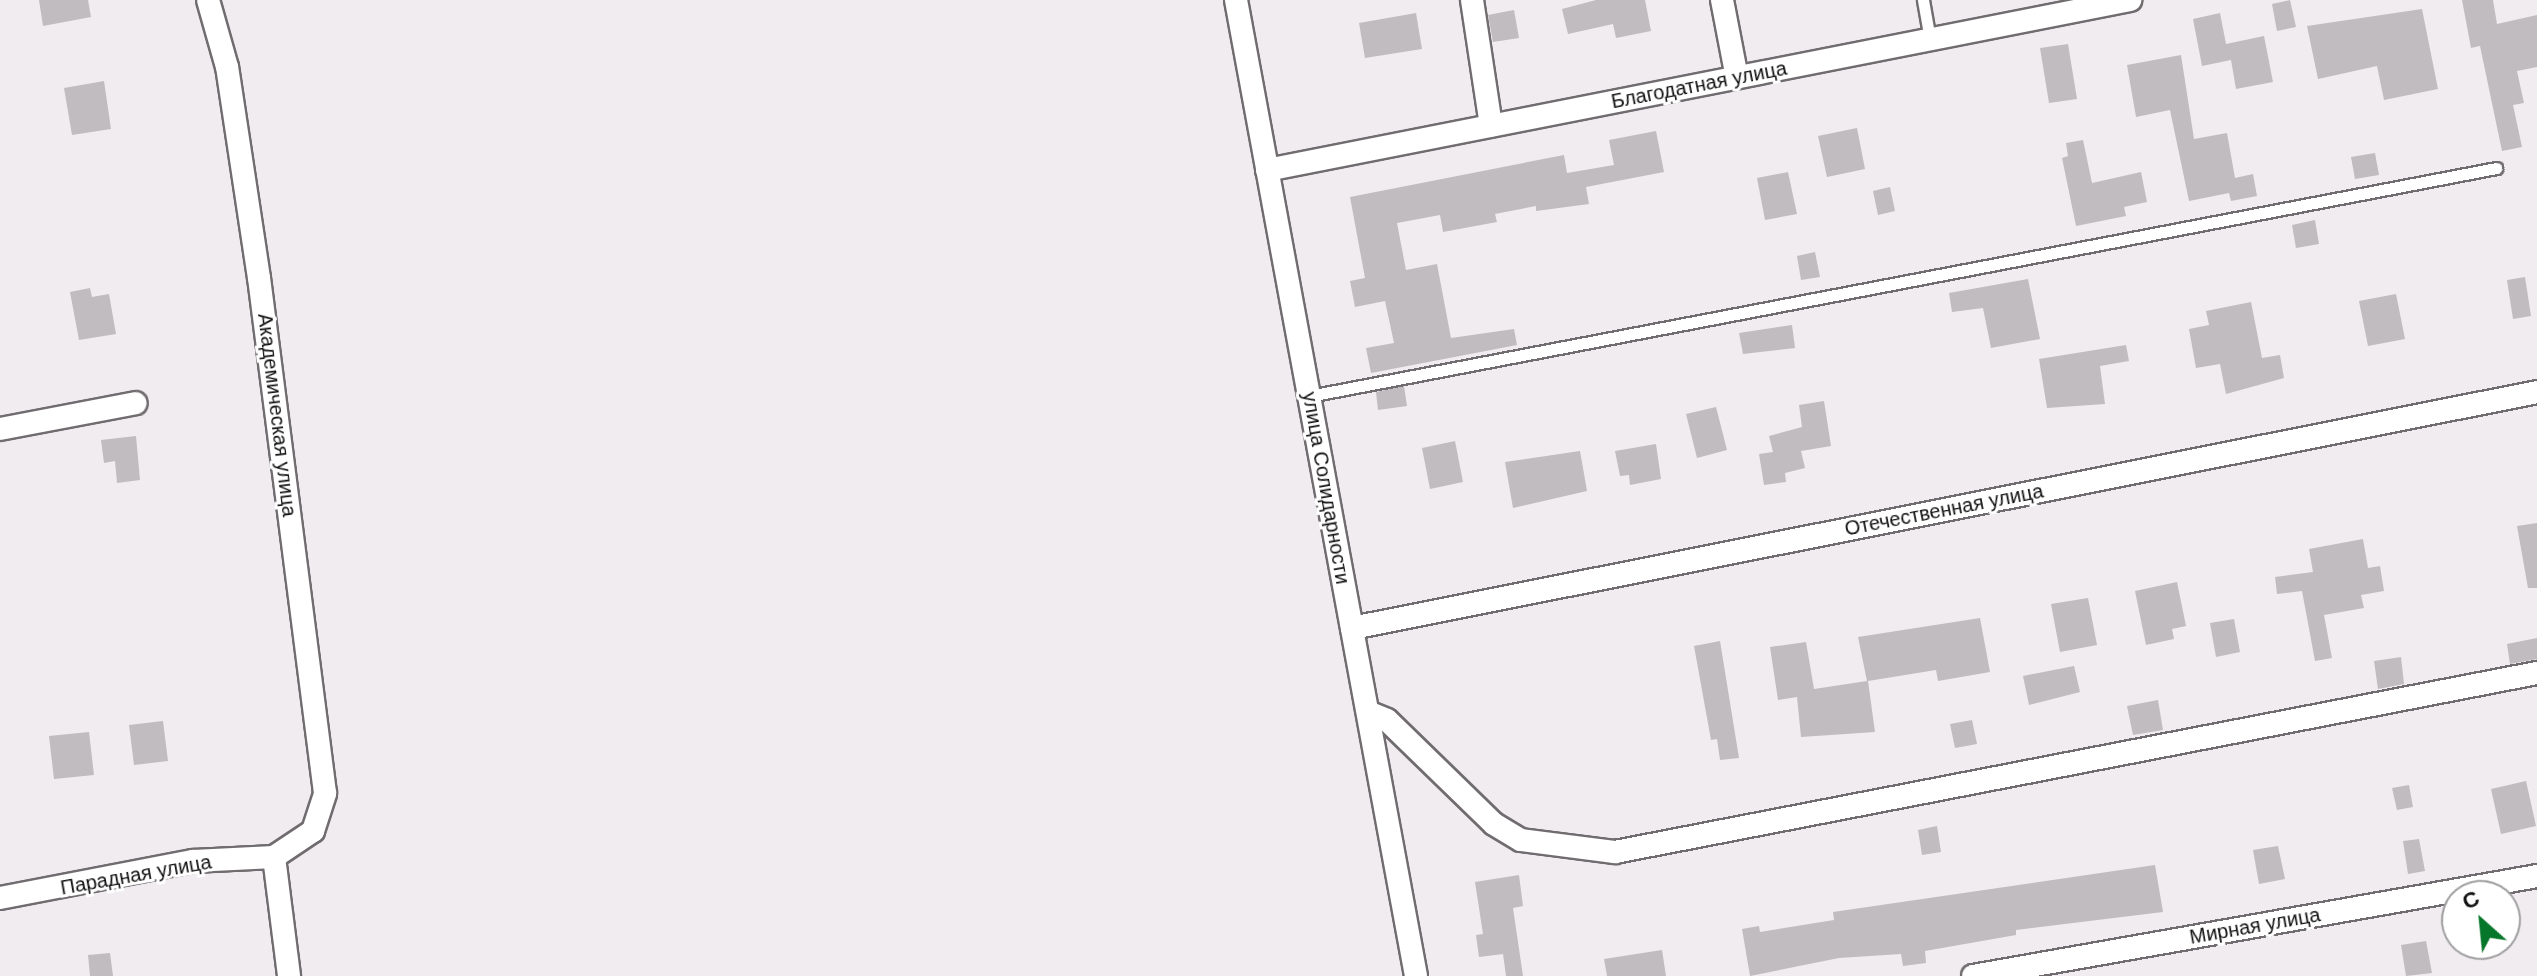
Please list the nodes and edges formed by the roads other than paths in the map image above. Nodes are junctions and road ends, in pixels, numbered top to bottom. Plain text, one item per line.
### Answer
1 (208, 0) edge
2 (1236, 0) edge
3 (1472, 0) edge
4 (1722, 0) edge
5 (1923, 0) edge
6 (2130, 0) edge
7 (1930, 39) junction
8 (1737, 78) junction
9 (1491, 126) junction
10 (2496, 168) dead end
11 (1267, 170) junction
12 (2537, 392) edge
13 (1309, 396) junction
14 (136, 403) dead end
15 (0, 429) edge
16 (1352, 628) junction
17 (2537, 673) edge
18 (1370, 713) junction
19 (274, 857) junction
20 (2537, 876) edge
21 (0, 898) edge
22 (289, 976) edge
23 (1416, 976) edge
24 (1973, 976) edge

1 - 19 street, Академическая улица
2 - 11 street, улица Солидарности
3 - 9 street
4 - 8 street
5 - 7 lane
6 - 7 street, Благодатная улица
7 - 8 street, Благодатная улица
8 - 9 street, Благодатная улица
9 - 11 street, Благодатная улица
10 - 13 lane
11 - 13 street, улица Солидарности
12 - 16 street, Отечественная улица
13 - 16 street, улица Солидарности
14 - 15 street
16 - 18 street, улица Солидарности
17 - 18 street
18 - 23 street, улица Солидарности
19 - 21 street, Парадная улица
19 - 22 street
20 - 24 street, Мирная улица

